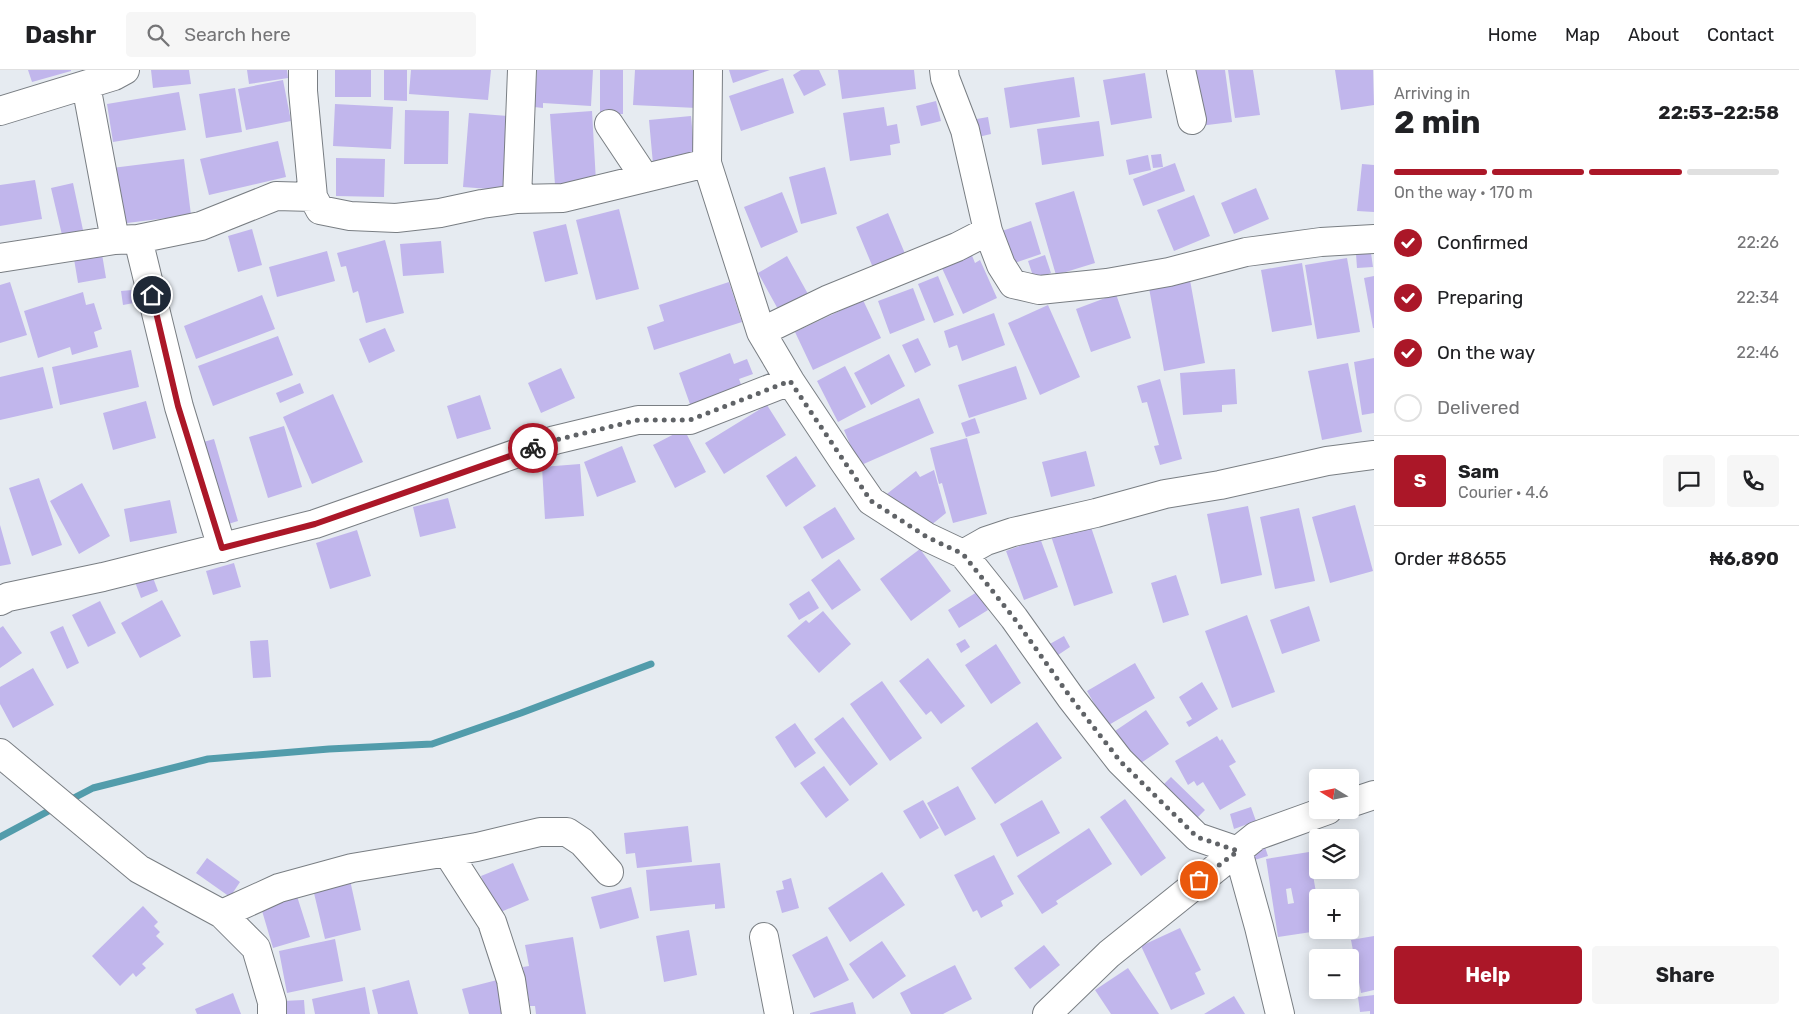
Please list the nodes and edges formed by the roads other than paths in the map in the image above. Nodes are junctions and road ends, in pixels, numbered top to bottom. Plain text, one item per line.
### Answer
1 (125, 70) edge
2 (303, 70) edge
3 (522, 70) edge
4 (708, 70) edge
5 (944, 70) edge
6 (1181, 70) edge
7 (86, 85) junction
8 (0, 111) edge
9 (1192, 120) dead end
10 (609, 124) dead end
11 (707, 163) junction
12 (645, 178) junction
13 (314, 197) junction
14 (517, 199) junction
15 (988, 231) junction
16 (127, 239) junction
17 (1374, 239) edge
18 (0, 258) edge
19 (761, 332) junction
20 (790, 381) junction
21 (1374, 455) edge
22 (222, 548) junction
23 (963, 554) junction
24 (0, 601) edge
25 (0, 753) edge
26 (1374, 795) edge
27 (1359, 800) edge
28 (1309, 817) edge
29 (1238, 851) junction
30 (447, 852) junction
31 (609, 872) dead end
32 (222, 914) junction
33 (764, 937) dead end
34 (272, 1014) edge
35 (516, 1014) edge
36 (779, 1014) edge
37 (1047, 1014) edge
38 (1280, 1014) edge

1 - 7 street
2 - 13 street
3 - 14 street
4 - 11 street
5 - 15 street
6 - 9 street
7 - 8 street
7 - 16 street
10 - 12 street
11 - 12 street
11 - 19 street
12 - 14 street
13 - 14 street
13 - 16 street
15 - 17 street
15 - 19 street
16 - 18 street
16 - 22 street
19 - 20 street
20 - 22 street
20 - 23 street
21 - 23 street
22 - 24 street
23 - 29 street
25 - 32 street
26 - 27 street
28 - 29 street
29 - 37 street
29 - 38 street
30 - 31 street
30 - 32 street
30 - 35 street
32 - 34 street
33 - 36 street

